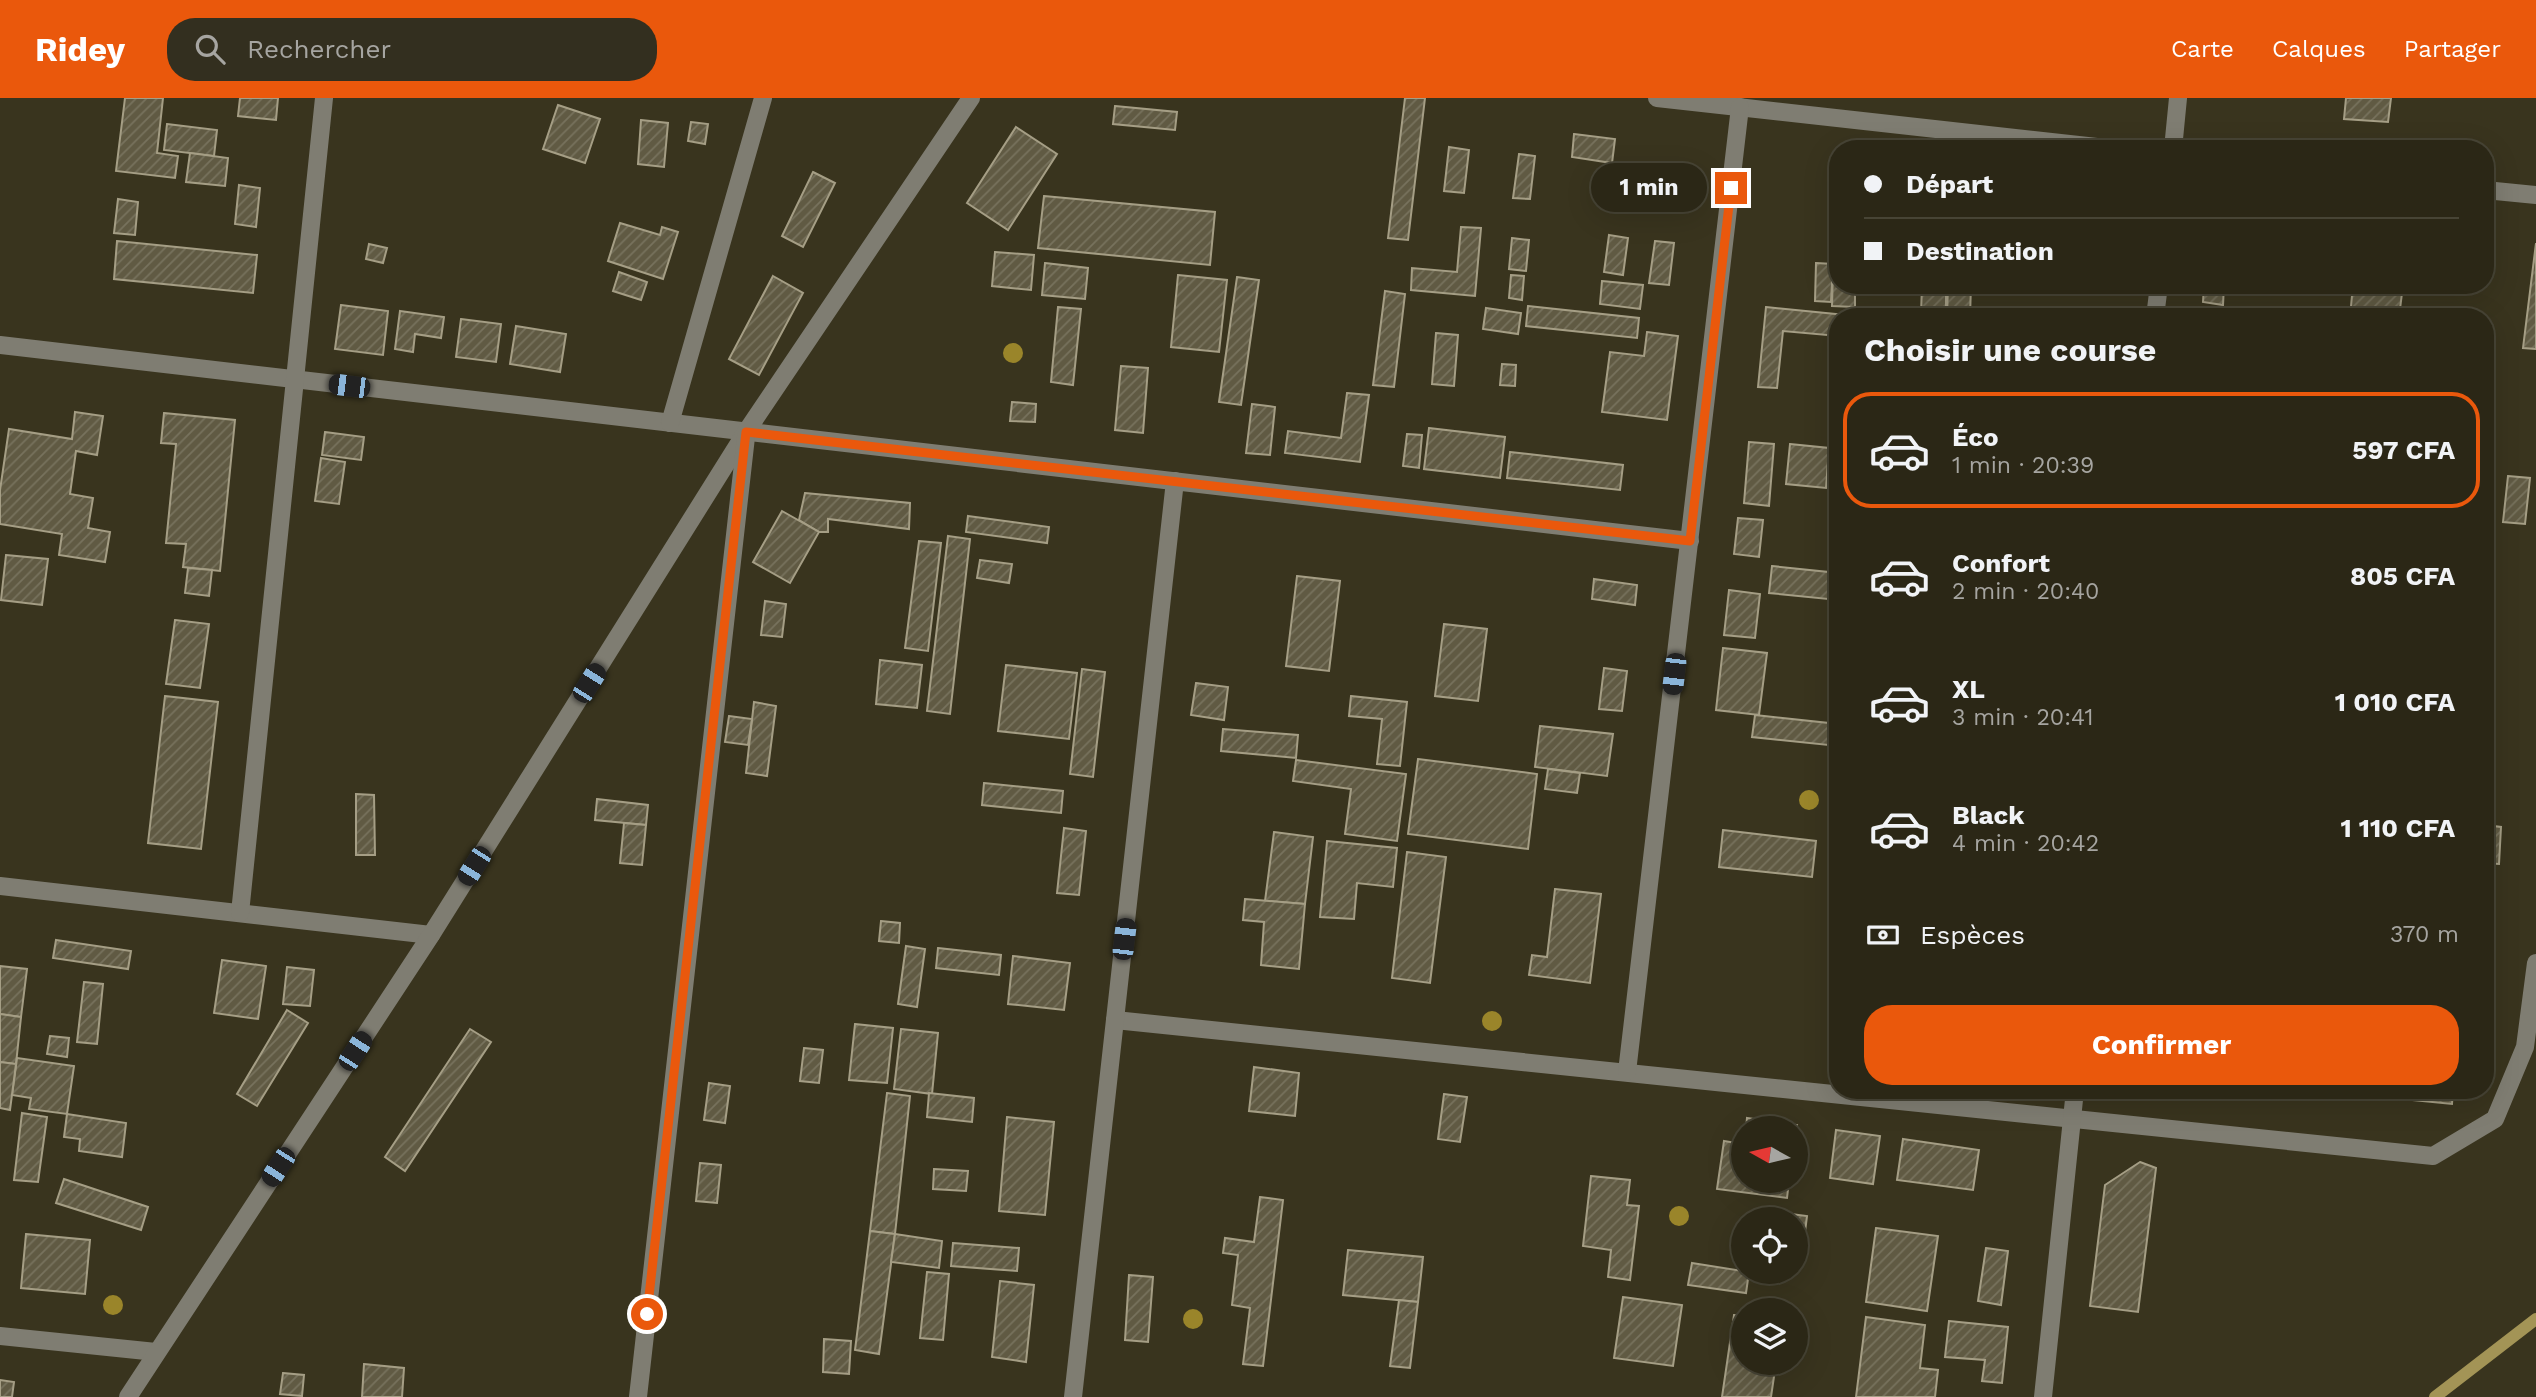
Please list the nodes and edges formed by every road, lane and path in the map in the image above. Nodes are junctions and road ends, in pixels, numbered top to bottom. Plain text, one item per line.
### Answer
1 (324, 98) edge
2 (763, 98) edge
3 (971, 98) edge
4 (1657, 98) edge
5 (2178, 98) edge
6 (1740, 107) junction
7 (2035, 140) edge
8 (2174, 140) edge
9 (2494, 191) edge
10 (2536, 195) edge
11 (0, 345) edge
12 (295, 379) junction
13 (670, 423) junction
14 (746, 432) junction
15 (1175, 481) junction
16 (1690, 541) junction
17 (0, 886) edge
18 (240, 913) junction
19 (431, 934) junction
20 (2536, 963) edge
21 (1115, 1020) junction
22 (1628, 1072) junction
23 (1829, 1092) edge
24 (1894, 1099) edge
25 (2074, 1099) edge
26 (2072, 1117) junction
27 (0, 1336) edge
28 (156, 1352) junction
29 (128, 1397) edge
30 (638, 1397) edge
31 (1073, 1397) edge
32 (2043, 1397) edge

1 - 12 street
2 - 13 street
3 - 14 street
4 - 6 street
5 - 8 street
6 - 7 street
6 - 16 street
9 - 10 street
11 - 12 street
12 - 13 street
12 - 18 street
13 - 14 street
14 - 15 street
14 - 19 street
14 - 30 street
15 - 16 street
15 - 21 street
16 - 22 street
17 - 18 street
18 - 19 street
19 - 28 street
20 - 26 street
21 - 22 street
21 - 31 street
22 - 23 street
24 - 26 street
25 - 26 street
26 - 32 street
27 - 28 street
28 - 29 street

